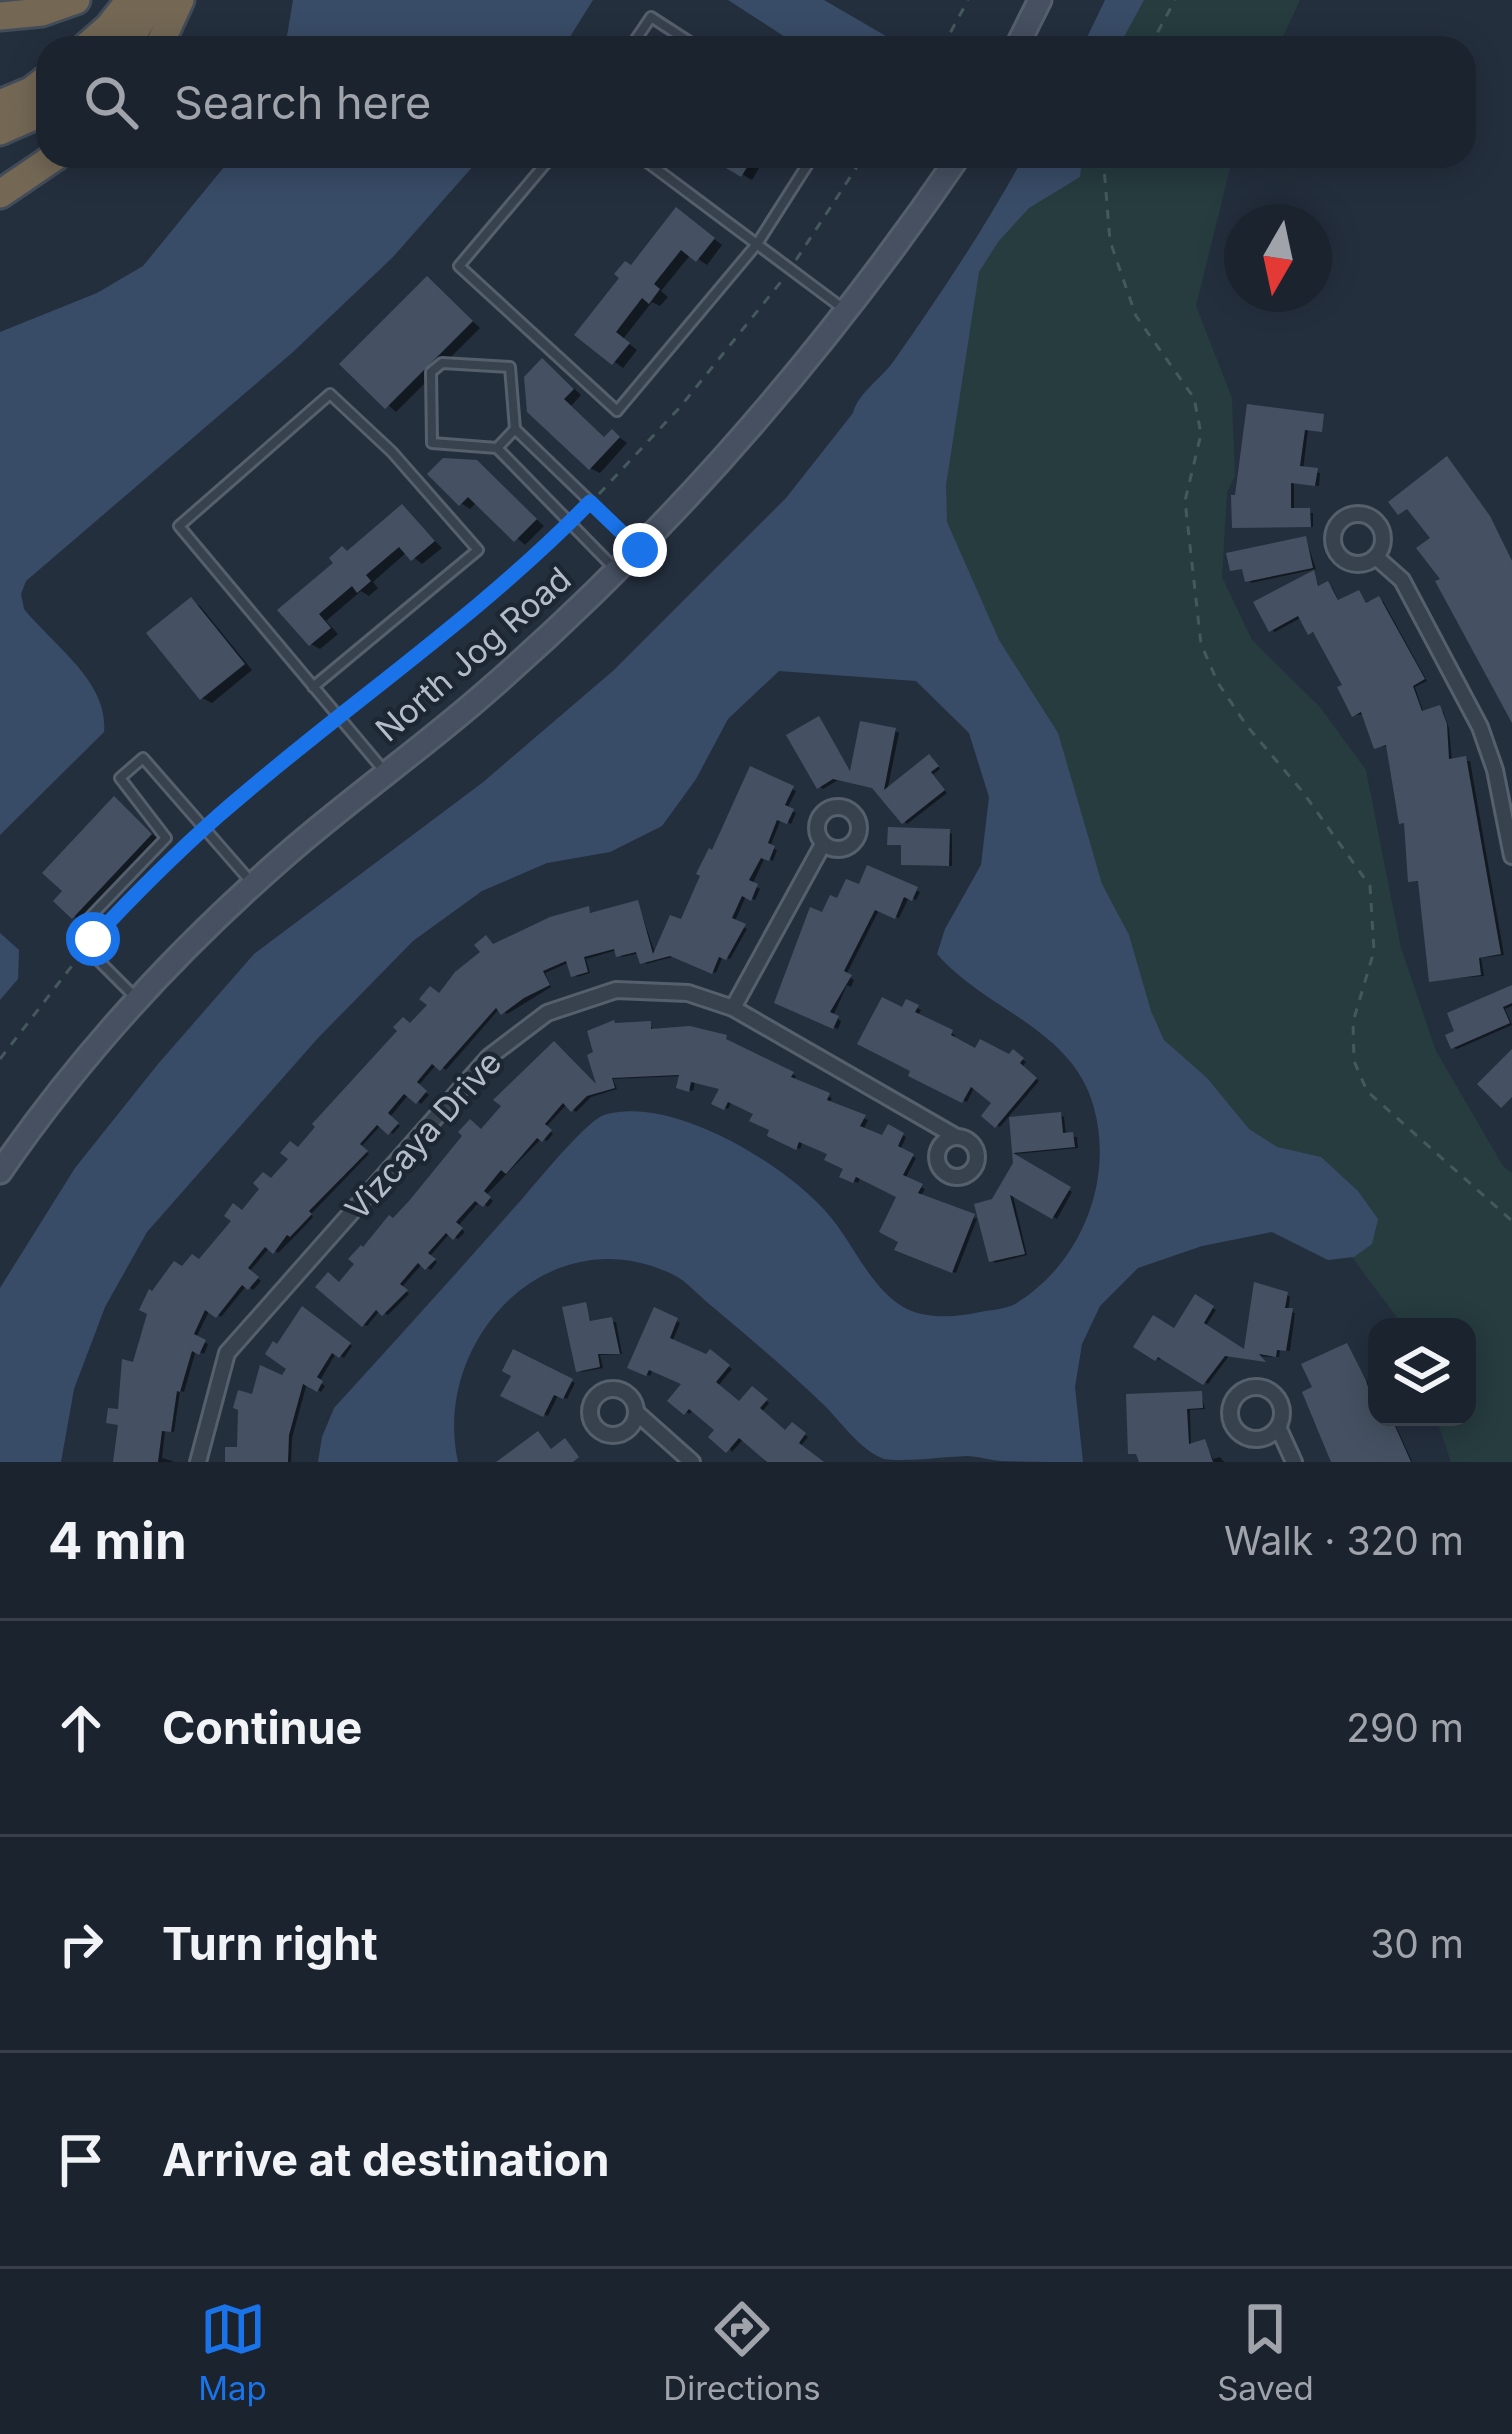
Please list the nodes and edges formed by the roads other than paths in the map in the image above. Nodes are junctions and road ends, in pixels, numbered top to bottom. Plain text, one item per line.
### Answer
1 (76, 0) edge
2 (130, 0) edge
3 (153, 0) edge
4 (180, 0) edge
5 (1040, 0) edge
6 (0, 16) edge
7 (99, 36) edge
8 (132, 36) edge
9 (164, 36) edge
10 (638, 36) edge
11 (680, 36) edge
12 (1022, 36) edge
13 (36, 88) edge
14 (0, 104) edge
15 (36, 115) edge
16 (0, 131) edge
17 (38, 168) edge
18 (542, 168) edge
19 (655, 168) edge
20 (805, 168) edge
21 (950, 168) edge
22 (0, 194) edge
23 (757, 244) junction
24 (847, 312) junction
25 (514, 429) junction
26 (497, 448) junction
27 (640, 550) junction
28 (1376, 557) dead end
29 (617, 571) junction
30 (314, 687) junction
31 (386, 773) junction
32 (823, 844) dead end
33 (1512, 856) edge
34 (254, 885) junction
35 (136, 998) junction
36 (733, 1008) junction
37 (955, 1136) dead end
38 (0, 1172) edge
39 (637, 1413) dead end
40 (1278, 1427) dead end
41 (198, 1462) edge
42 (692, 1462) edge
43 (1294, 1462) edge

1 - 6 highway
2 - 7 highway
3 - 8 highway
4 - 9 highway
5 - 12 street
10 - 11 lane
13 - 14 highway
15 - 16 highway
17 - 22 highway
18 - 23 lane
19 - 23 lane
20 - 23 lane
21 - 24 street, North Jog Road
23 - 24 lane
24 - 27 street, North Jog Road
25 - 26 lane
25 - 26 lane
25 - 27 lane
26 - 29 lane
27 - 29 street, North Jog Road
28 - 33 street
29 - 31 street, North Jog Road
30 - 30 lane
30 - 31 lane
31 - 34 street, North Jog Road
32 - 36 street
34 - 35 street, North Jog Road
34 - 35 lane
35 - 38 street, North Jog Road
36 - 37 street, Vizcaya Drive
36 - 41 street, Vizcaya Drive
39 - 42 street
40 - 43 street

